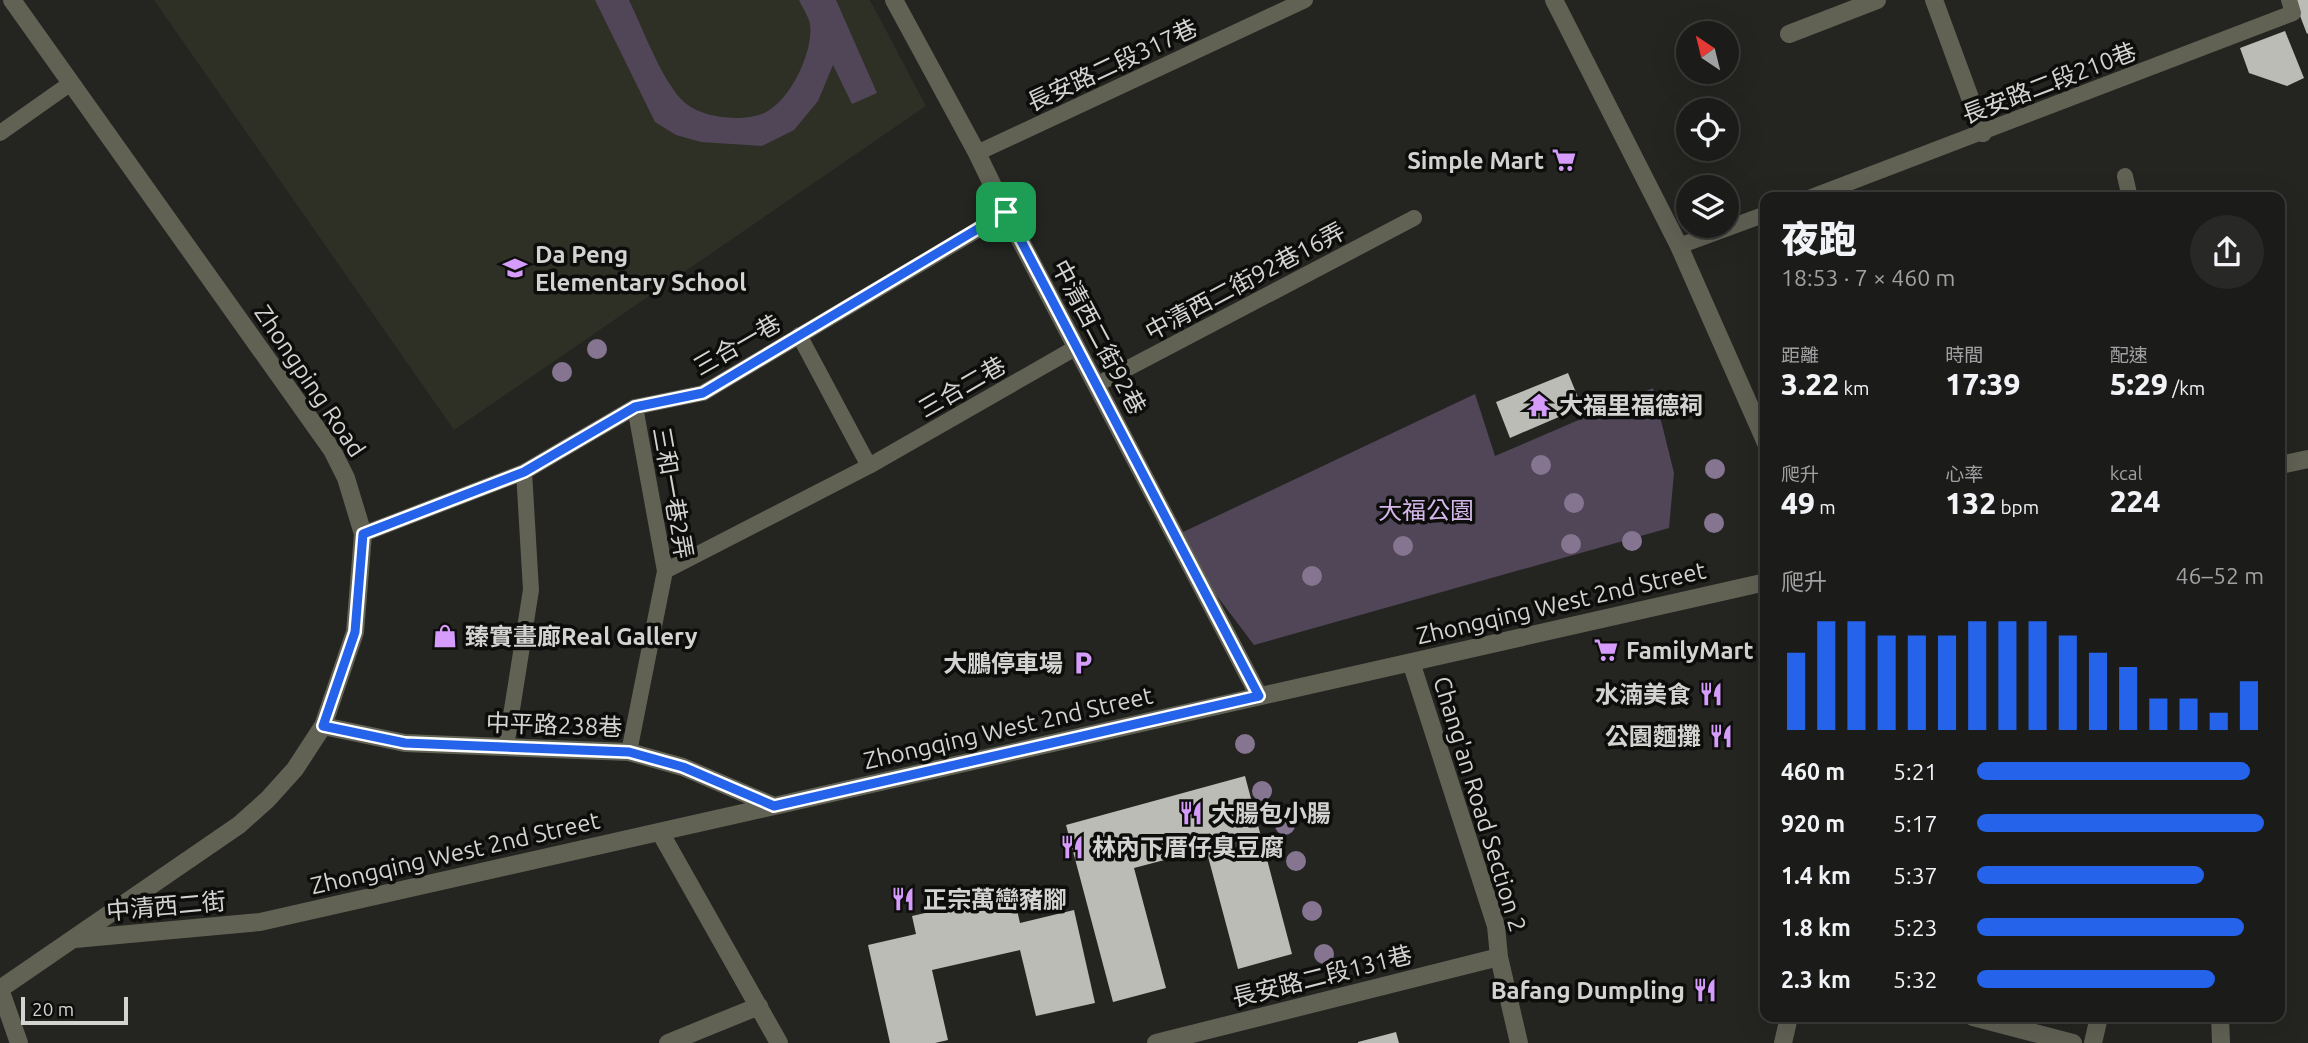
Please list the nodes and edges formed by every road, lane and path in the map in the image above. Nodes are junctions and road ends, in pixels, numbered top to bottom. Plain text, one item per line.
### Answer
1 (12, 0) edge
2 (894, 0) edge
3 (1305, 0) edge
4 (1554, 0) edge
5 (1877, 0) edge
6 (1934, 0) edge
7 (2289, 0) edge
8 (1789, 34) dead end
9 (71, 83) junction
10 (0, 133) edge
11 (1983, 133) junction
12 (977, 153) junction
13 (2125, 176) dead end
14 (1825, 192) edge
15 (2129, 192) edge
16 (1006, 212) junction
17 (1760, 216) edge
18 (1414, 218) dead end
19 (1679, 246) junction
20 (799, 335) junction
21 (1077, 347) junction
22 (1097, 385) junction
23 (635, 407) junction
24 (1760, 429) edge
25 (2307, 457) edge
26 (2285, 464) edge
27 (869, 466) junction
28 (524, 472) junction
29 (363, 534) junction
30 (665, 571) junction
31 (1760, 583) edge
32 (1411, 662) junction
33 (1259, 696) junction
34 (323, 726) junction
35 (506, 747) junction
36 (629, 752) junction
37 (774, 806) junction
38 (660, 832) junction
39 (75, 939) junction
40 (1499, 957) junction
41 (0, 989) edge
42 (759, 1006) junction
43 (1788, 1022) edge
44 (1992, 1022) edge
45 (2098, 1022) edge
46 (2220, 1022) edge
47 (19, 1043) edge
48 (668, 1043) edge
49 (779, 1043) edge
50 (1156, 1043) edge
51 (1519, 1043) edge
52 (1783, 1043) edge
53 (2073, 1043) edge
54 (2093, 1043) edge
55 (2221, 1043) edge

1 - 9 street, Zhongping Road
2 - 12 street, 中清西二街92巷
3 - 12 lane, 長安路二段317巷
4 - 19 street
5 - 8 street
6 - 11 street
7 - 11 lane, 長安路二段210巷
9 - 10 lane
9 - 29 street, Zhongping Road
11 - 14 lane, 長安路二段210巷
12 - 16 street, 中清西二街92巷
13 - 15 lane
16 - 20 lane, 三合一巷
16 - 21 street, 中清西二街92巷
17 - 19 lane
18 - 22 lane, 中清西二街92巷16弄
19 - 24 street
20 - 23 lane, 三合一巷
20 - 27 lane
21 - 22 street, 中清西二街92巷
21 - 27 lane, 三合二巷
22 - 33 street, 中清西二街92巷
23 - 28 lane, 三合一巷
23 - 30 lane, 三和一巷2弄
25 - 26 street
27 - 30 lane, 三合二巷
28 - 29 lane, 三合一巷
28 - 35 lane
29 - 34 street, Zhongping Road
30 - 36 lane, 三和一巷2弄
31 - 32 street, Zhongqing West 2nd Street
32 - 33 street, Zhongqing West 2nd Street
32 - 40 street, Chang'an Road Section 2
33 - 37 street, Zhongqing West 2nd Street
34 - 35 street, 中平路238巷
34 - 39 street, Zhongping Road
35 - 36 street, 中平路238巷
36 - 37 street, 中平路238巷
37 - 38 street, Zhongqing West 2nd Street
38 - 39 street, 中清西二街
38 - 42 street
39 - 41 street, Zhongping Road
40 - 50 street, 長安路二段131巷
40 - 51 street, Chang'an Road Section 2
41 - 47 street
42 - 48 street
42 - 49 street
43 - 52 street
44 - 53 street
45 - 54 street
46 - 55 street

